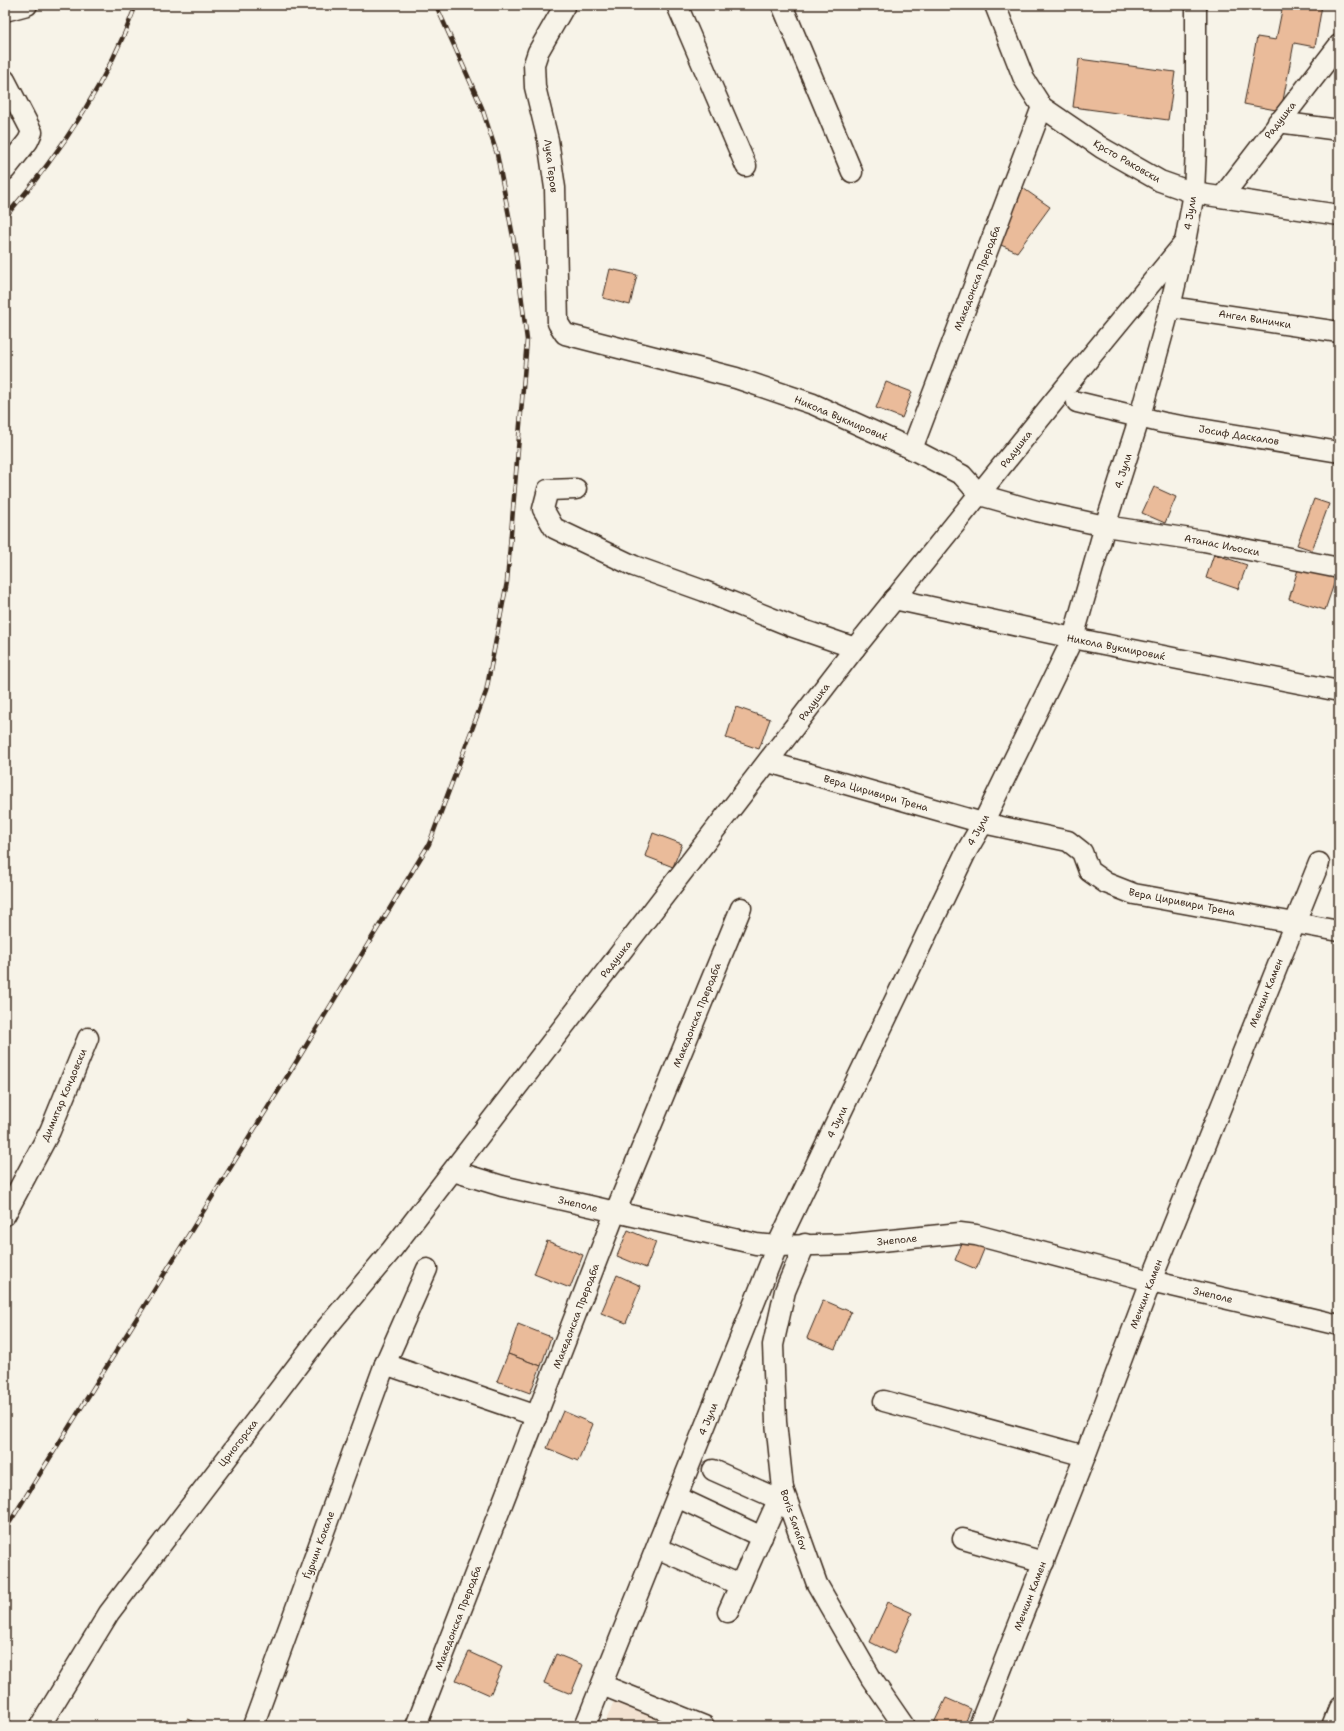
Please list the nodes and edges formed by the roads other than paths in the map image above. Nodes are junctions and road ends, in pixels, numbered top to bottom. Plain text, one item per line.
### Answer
1 (27, 5) edge
2 (565, 5) edge
3 (677, 5) edge
4 (782, 5) edge
5 (995, 5) edge
6 (1196, 5) edge
7 (5, 11) edge
8 (1339, 45) edge
9 (5, 80) edge
10 (1042, 107) junction
11 (1278, 122) junction
12 (1339, 130) edge
13 (746, 166) dead end
14 (5, 170) edge
15 (852, 172) dead end
16 (1194, 193) junction
17 (1222, 197) junction
18 (1339, 215) edge
19 (1186, 242) junction
20 (1170, 307) junction
21 (1339, 332) edge
22 (565, 334) joint
23 (1077, 402) dead end
24 (1140, 416) junction
25 (912, 449) junction
26 (1339, 452) edge
27 (576, 490) dead end
28 (980, 495) junction
29 (1105, 526) junction
30 (1339, 568) edge
31 (894, 599) junction
32 (1073, 638) junction
33 (855, 648) junction
34 (1339, 691) edge
35 (768, 762) junction
36 (983, 823) junction
37 (1319, 863) dead end
38 (741, 908) dead end
39 (1294, 923) junction
40 (1339, 931) edge
41 (88, 1038) dead end
42 (453, 1171) junction
43 (615, 1213) junction
44 (5, 1214) edge
45 (805, 1244) junction
46 (777, 1246) junction
47 (427, 1269) dead end
48 (1151, 1281) junction
49 (1339, 1325) edge
50 (385, 1364) junction
51 (884, 1401) dead end
52 (537, 1416) junction
53 (1085, 1456) junction
54 (713, 1470) dead end
55 (781, 1494) junction
56 (677, 1497) junction
57 (762, 1537) junction
58 (963, 1539) dead end
59 (657, 1548) junction
60 (1044, 1562) junction
61 (740, 1585) junction
62 (728, 1612) dead end
63 (602, 1685) junction
64 (1339, 1708) edge
65 (40, 1726) edge
66 (254, 1726) edge
67 (416, 1726) edge
68 (585, 1726) edge
69 (704, 1726) edge
70 (904, 1726) edge
71 (979, 1726) edge
72 (1332, 1726) edge

1 - 7 street
2 - 22 street, Лука Геров
3 - 13 street
4 - 15 street
5 - 10 street
6 - 16 street, 4 Јули
8 - 11 street, Радушка
9 - 14 street
10 - 16 street, Крсто Раковски
10 - 25 street, Македонска Преродба
11 - 12 street
11 - 17 street, Радушка
16 - 17 street, Крсто Раковски
16 - 19 street, 4 Јули
17 - 18 street, Крсто Раковски
19 - 20 street, 4 Јули
19 - 28 street, Радушка
20 - 21 street, Ангел Винички
20 - 24 street, 4 Јули
22 - 25 street, Никола Вукмировиќ
23 - 24 street, Јосиф Даскалов
24 - 26 street, Јосиф Даскалов
24 - 29 street, 4. Јули
25 - 28 street, Никола Вукмировиќ
27 - 33 street
28 - 29 street
28 - 31 street, Радушка
29 - 30 street, Aтанас Иљоски
29 - 32 street, 4 Јули
31 - 32 street, Никола Вукмировиќ
31 - 33 street, Радушка
32 - 34 street, Никола Вукмировиќ
32 - 36 street, 4 Јули
33 - 35 street, Радушка
35 - 36 street, Вера Циривири Трена
35 - 42 street, Радушка
36 - 39 street, Вера Циривири Трена
36 - 46 street, 4 Јули
37 - 39 street, Мечкин Камен
38 - 43 street, Македонска Преродба
39 - 40 street, Вера Циривири Трена
39 - 48 street, Мечкин Камен
41 - 44 street, Димитар Кондовски
42 - 43 street, Знеполе
42 - 65 street, Црногорска
43 - 46 street, Знеполе
43 - 52 street, Македонска Преродба
45 - 46 street, Знеполе
45 - 48 street, Знеполе
45 - 55 street, Boris Sarafov
46 - 56 street, 4 Јули
47 - 50 street, Ѓурчин Кокале
48 - 49 street, Знеполе
48 - 53 street, Мечкин Камен
50 - 52 street
50 - 66 street, Ѓурчин Кокале
51 - 53 street
52 - 67 street, Македонска Преродба
53 - 60 street, Мечкин Камен
54 - 55 street
55 - 57 street
55 - 70 street, Boris Sarafov
56 - 57 street
56 - 59 street, 4 Јули
57 - 61 street
58 - 60 street
59 - 61 street
59 - 63 street, 4 Јули
60 - 71 street, Мечкин Камен
61 - 62 street
63 - 68 street, 4 Јули
63 - 69 street
64 - 72 street

